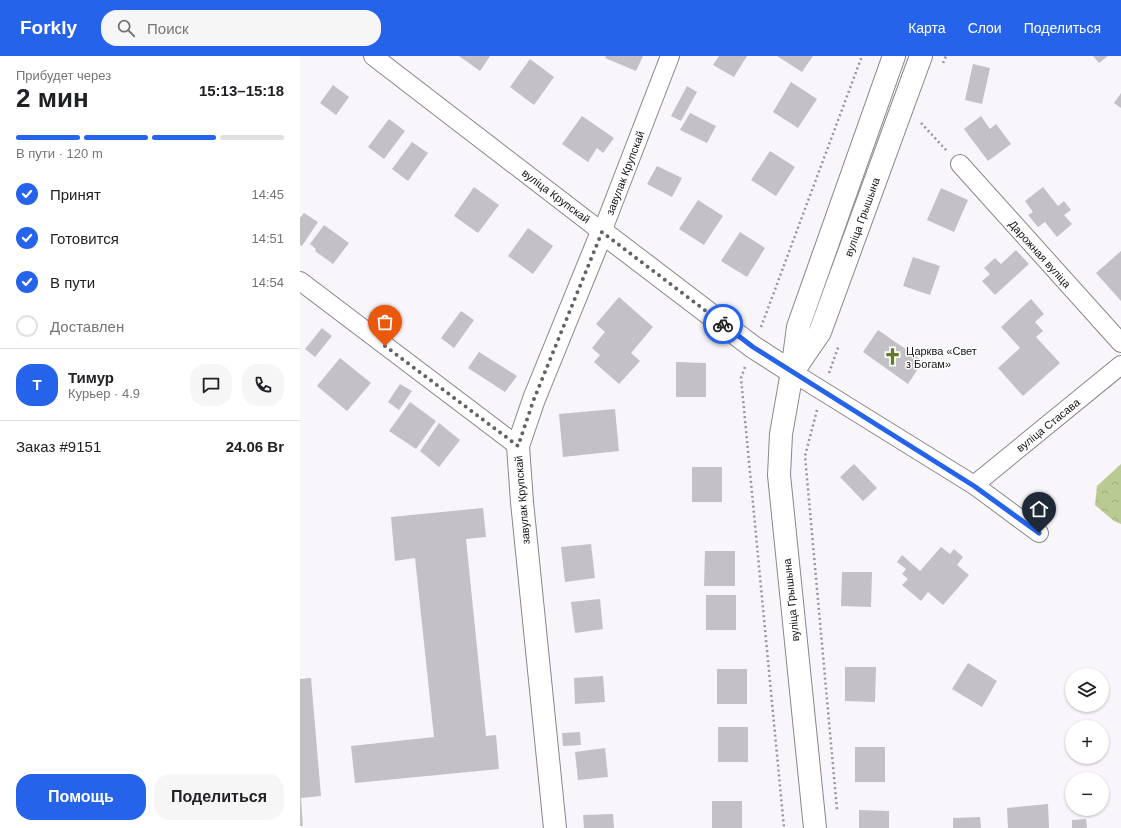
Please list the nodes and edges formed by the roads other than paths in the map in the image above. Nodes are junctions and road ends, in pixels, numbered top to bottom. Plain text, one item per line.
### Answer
1 (373, 56) edge
2 (670, 56) edge
3 (894, 56) edge
4 (921, 56) edge
5 (960, 164) road end
6 (602, 232) junction
7 (300, 281) edge
8 (1121, 343) edge
9 (1121, 365) edge
10 (792, 372) junction
11 (518, 446) junction
12 (974, 486) junction
13 (1039, 533) dead end
14 (555, 828) edge
15 (815, 828) edge

1 - 6 street, вуліца Крупскай
2 - 6 street, завулак Крупскай
3 - 10 main road, вуліца Грышына
4 - 10 main road, вуліца Грышына
5 - 8 street, Дарожная вуліца
6 - 10 main road, вуліца Крупскай
6 - 11 main road, завулак Крупскай
7 - 11 street
9 - 12 street, вуліца Стасава
10 - 12 street, вуліца Крупскай
10 - 15 main road, вуліца Грышына
11 - 14 main road, завулак Крупскай
12 - 13 street, вуліца Крупскай

